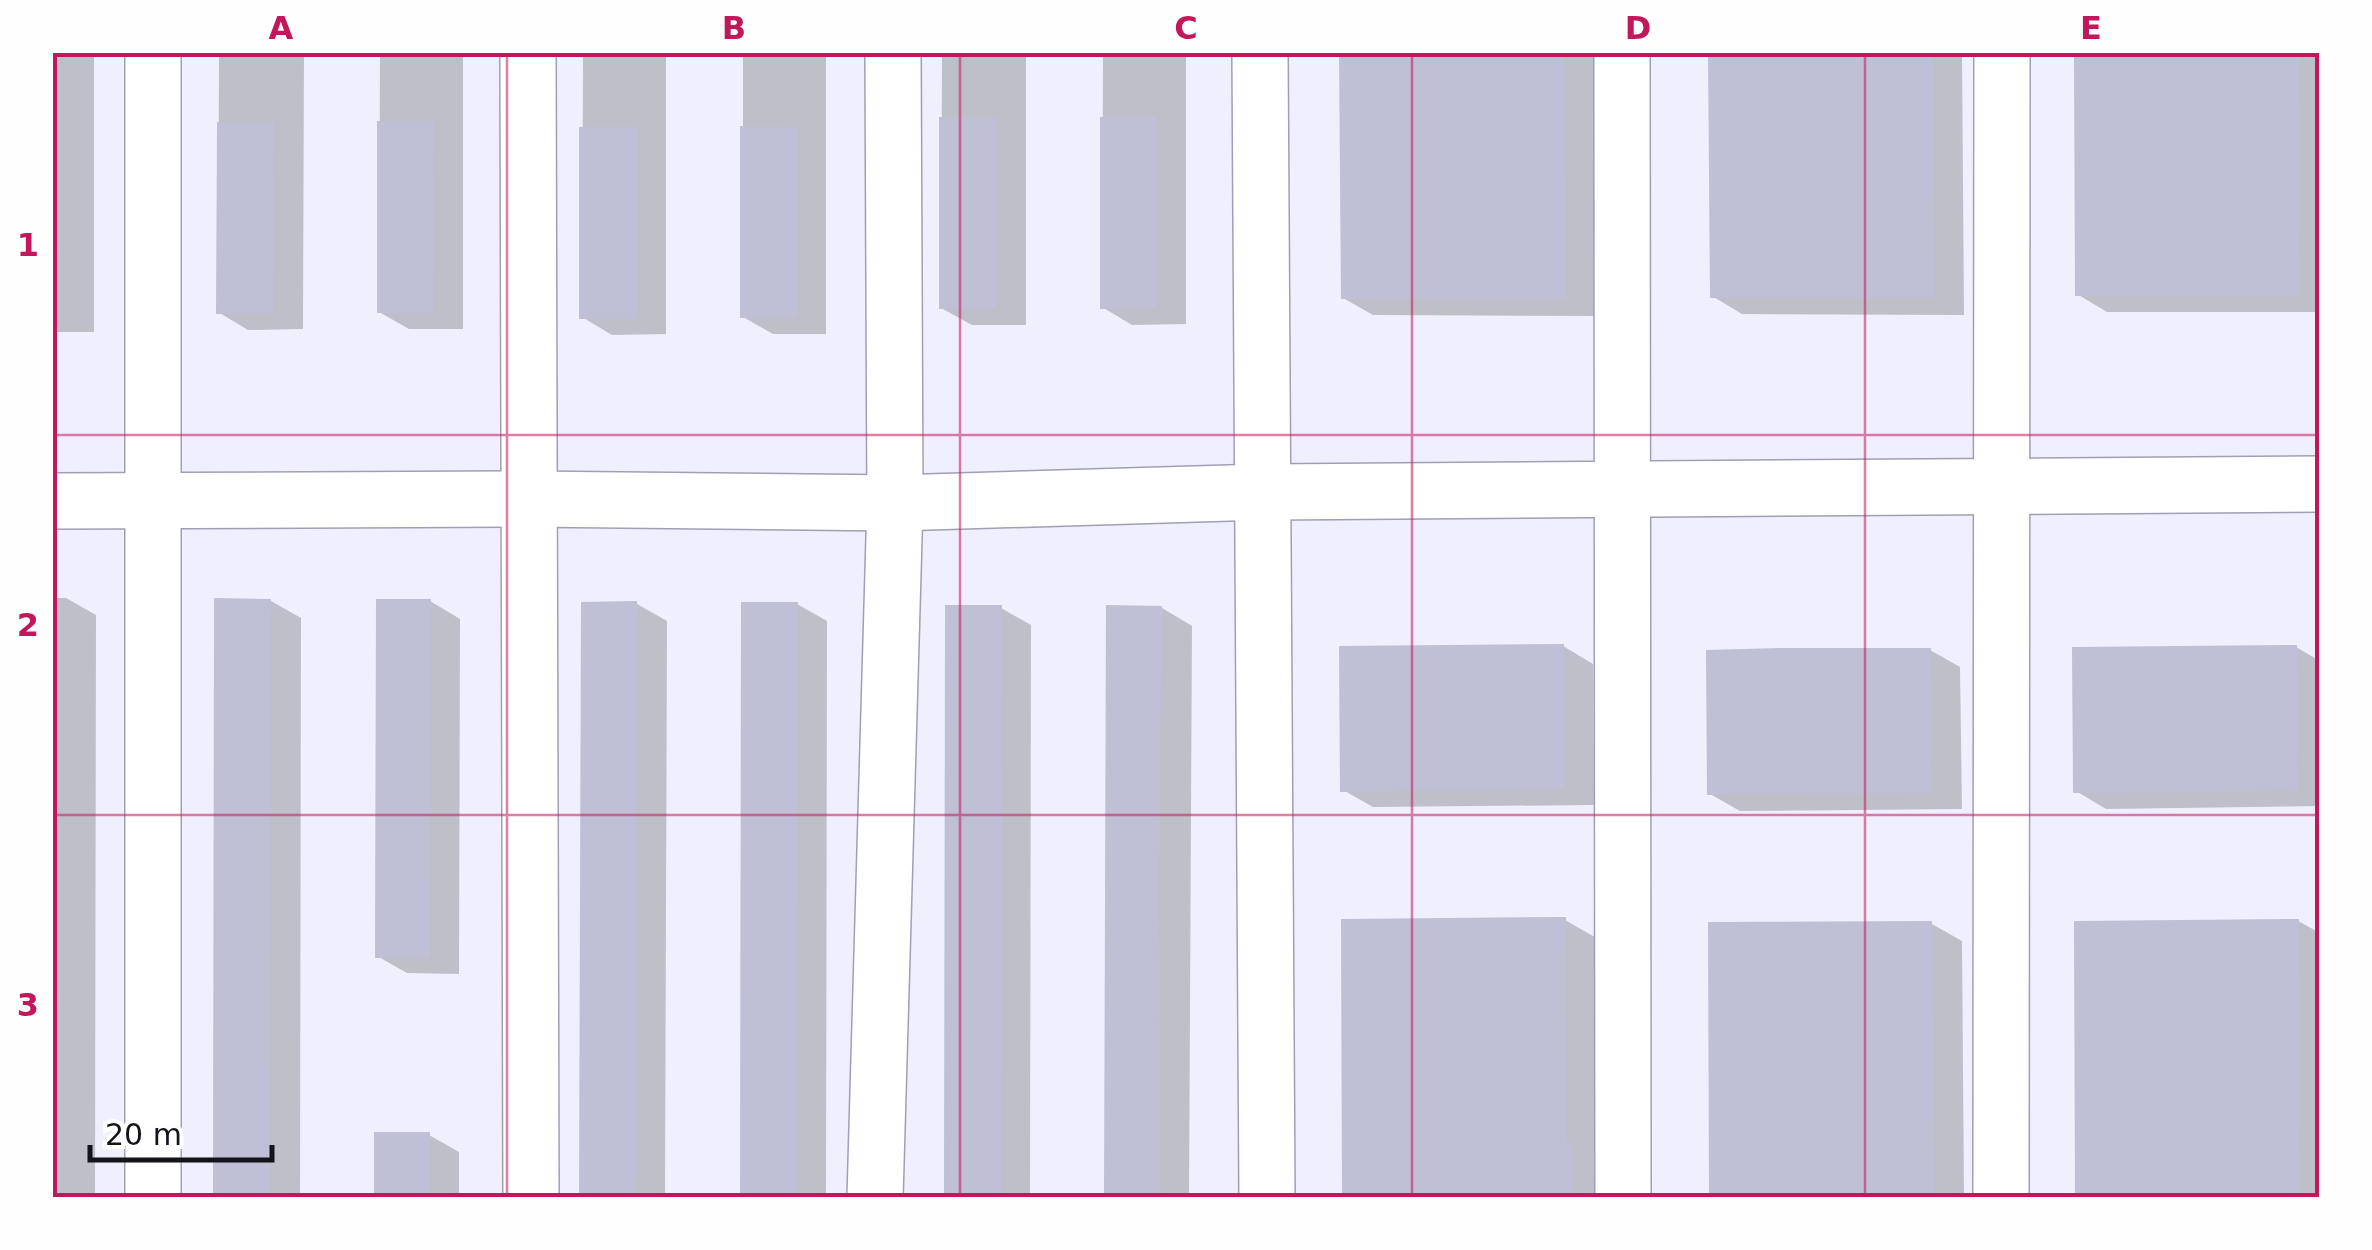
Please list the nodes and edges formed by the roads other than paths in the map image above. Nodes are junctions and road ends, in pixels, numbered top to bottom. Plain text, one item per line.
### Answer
1 (153, 52) edge
2 (528, 52) edge
3 (893, 52) edge
4 (1260, 52) edge
5 (1622, 52) edge
6 (2002, 52) edge
7 (2320, 484) edge
8 (2000, 486) junction
9 (1622, 489) junction
10 (1263, 492) junction
11 (528, 499) junction
12 (153, 500) junction
13 (52, 501) edge
14 (896, 503) junction
15 (153, 1198) edge
16 (530, 1198) edge
17 (875, 1198) edge
18 (1266, 1198) edge
19 (1623, 1198) edge
20 (2001, 1198) edge

1 - 12 street
2 - 11 street
3 - 14 street
4 - 10 street
5 - 9 street
6 - 8 street
7 - 8 street
8 - 9 street
8 - 20 street
9 - 10 street
9 - 19 street
10 - 14 street
10 - 18 street
11 - 12 street
11 - 14 street
11 - 16 street
12 - 13 street
12 - 15 street
14 - 17 street

